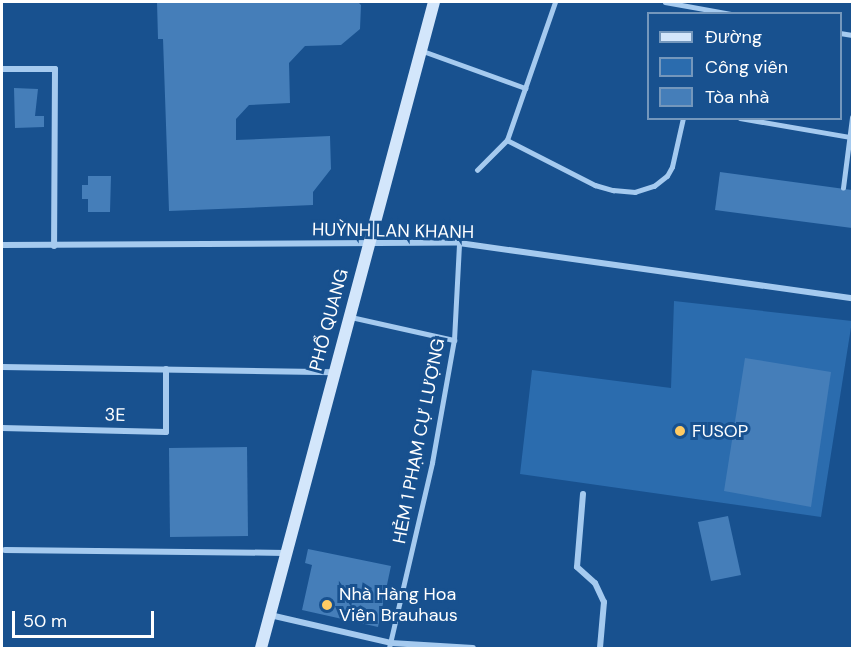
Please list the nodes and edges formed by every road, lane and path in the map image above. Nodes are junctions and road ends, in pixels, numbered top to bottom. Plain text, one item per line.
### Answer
1 (434, 2) edge
2 (555, 2) edge
3 (665, 2) edge
4 (706, 11) edge
5 (420, 50) junction
6 (2, 69) edge
7 (525, 88) junction
8 (852, 118) edge
9 (683, 120) edge
10 (752, 120) edge
11 (850, 137) junction
12 (507, 140) junction
13 (477, 170) dead end
14 (843, 188) dead end
15 (459, 243) junction
16 (2, 245) edge
17 (368, 245) junction
18 (54, 246) junction
19 (852, 298) edge
20 (349, 316) junction
21 (454, 339) junction
22 (2, 367) edge
23 (166, 369) junction
24 (334, 372) junction
25 (2, 428) edge
26 (583, 494) dead end
27 (5, 550) dead end
28 (286, 553) junction
29 (270, 615) junction
30 (390, 646) edge
31 (261, 648) edge
32 (468, 648) edge
33 (600, 648) edge

1 - 5 main road, PHỔ QUANG
2 - 7 lane
3 - 4 lane
5 - 7 lane
5 - 17 main road, PHỔ QUANG
6 - 18 street
7 - 12 lane
8 - 11 lane
9 - 12 lane
10 - 11 lane
11 - 14 lane
12 - 13 lane
15 - 17 street, HUỲNH LAN KHANH
15 - 19 street, HUỲNH LAN KHANH
15 - 21 lane, HẺM 1 PHẠM CỰ LƯỢNG
16 - 18 street, HUỲNH LAN KHANH
17 - 18 street, HUỲNH LAN KHANH
17 - 20 main road, PHỔ QUANG
20 - 21 lane
20 - 24 main road, PHỔ QUANG
21 - 30 lane, HẺM 1 PHẠM CỰ LƯỢNG
22 - 23 street
23 - 24 street
23 - 25 street, 3E
24 - 28 main road, PHỔ QUANG
26 - 33 street
27 - 28 street
28 - 29 main road, PHỔ QUANG
29 - 30 street
29 - 31 main road, PHỔ QUANG
30 - 32 street

